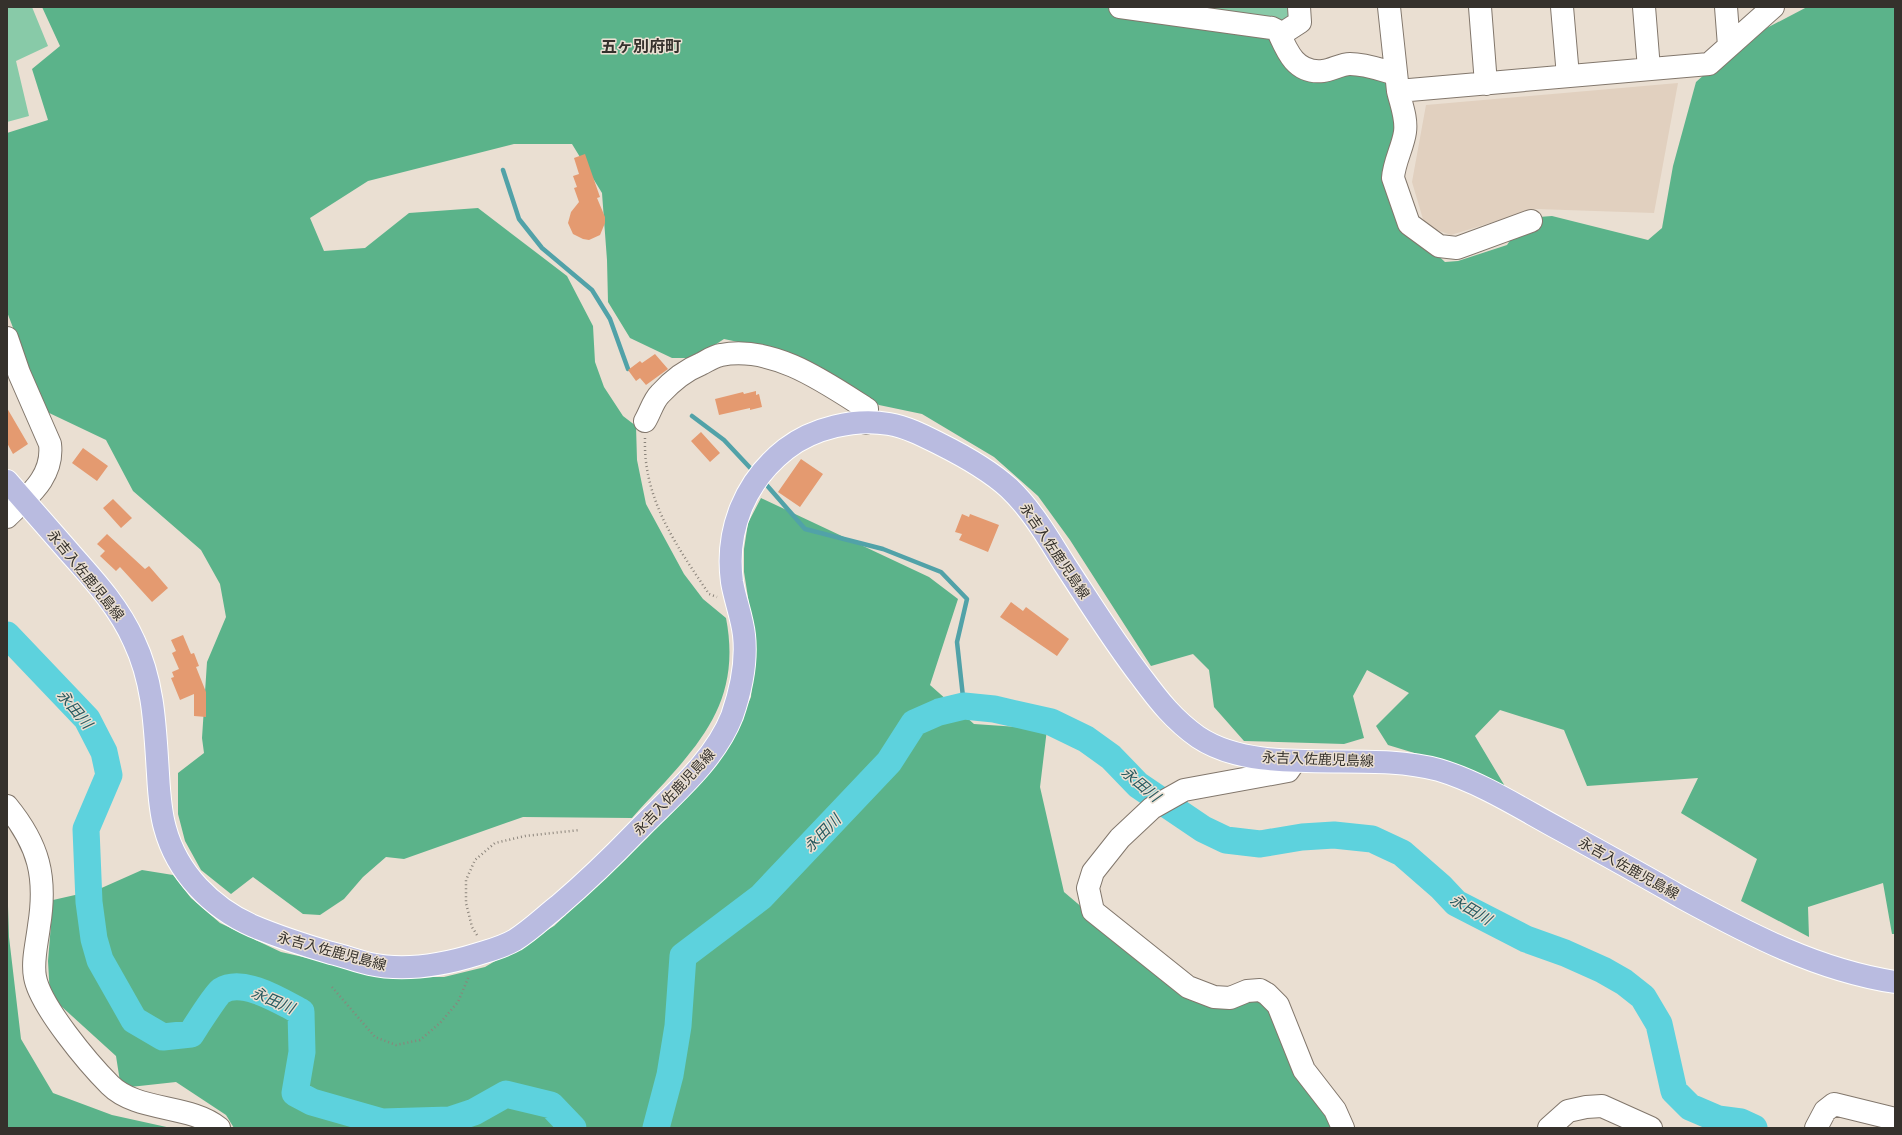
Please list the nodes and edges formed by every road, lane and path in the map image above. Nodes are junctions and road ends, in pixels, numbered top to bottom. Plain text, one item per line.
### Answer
1 (1120, 7) edge
2 (1299, 7) edge
3 (1389, 7) edge
4 (1480, 7) edge
5 (1562, 7) edge
6 (1644, 7) edge
7 (1726, 7) edge
8 (1773, 7) edge
9 (1194, 12) edge
10 (1280, 35) junction
11 (1729, 46) junction
12 (1649, 69) junction
13 (1568, 76) junction
14 (1397, 83) junction
15 (1486, 84) junction
16 (1531, 221) dead end
17 (7, 338) edge
18 (645, 421) joint
19 (857, 423) junction
20 (7, 481) edge
21 (24, 501) junction
22 (7, 516) edge
23 (735, 593) junction
24 (1295, 761) junction
25 (7, 806) edge
26 (1895, 982) edge
27 (1895, 1119) edge
28 (219, 1128) edge
29 (1342, 1128) edge
30 (1549, 1128) edge
31 (1651, 1128) edge
32 (1816, 1128) edge

1 - 9 street
2 - 10 street
3 - 14 street
4 - 15 street
5 - 13 street
6 - 12 street
7 - 11 street
8 - 11 street
9 - 10 street
10 - 14 street
11 - 12 street
12 - 13 street
13 - 15 street
14 - 15 street
14 - 16 street
17 - 21 street
18 - 19 street
18 - 23 path
19 - 23 main road, 永吉入佐鹿児島線
19 - 24 main road, 永吉入佐鹿児島線
20 - 21 main road, 永吉入佐鹿児島線
21 - 22 street
21 - 23 main road, 永吉入佐鹿児島線
24 - 26 main road, 永吉入佐鹿児島線
24 - 29 street
25 - 28 street
27 - 32 street
30 - 31 street

